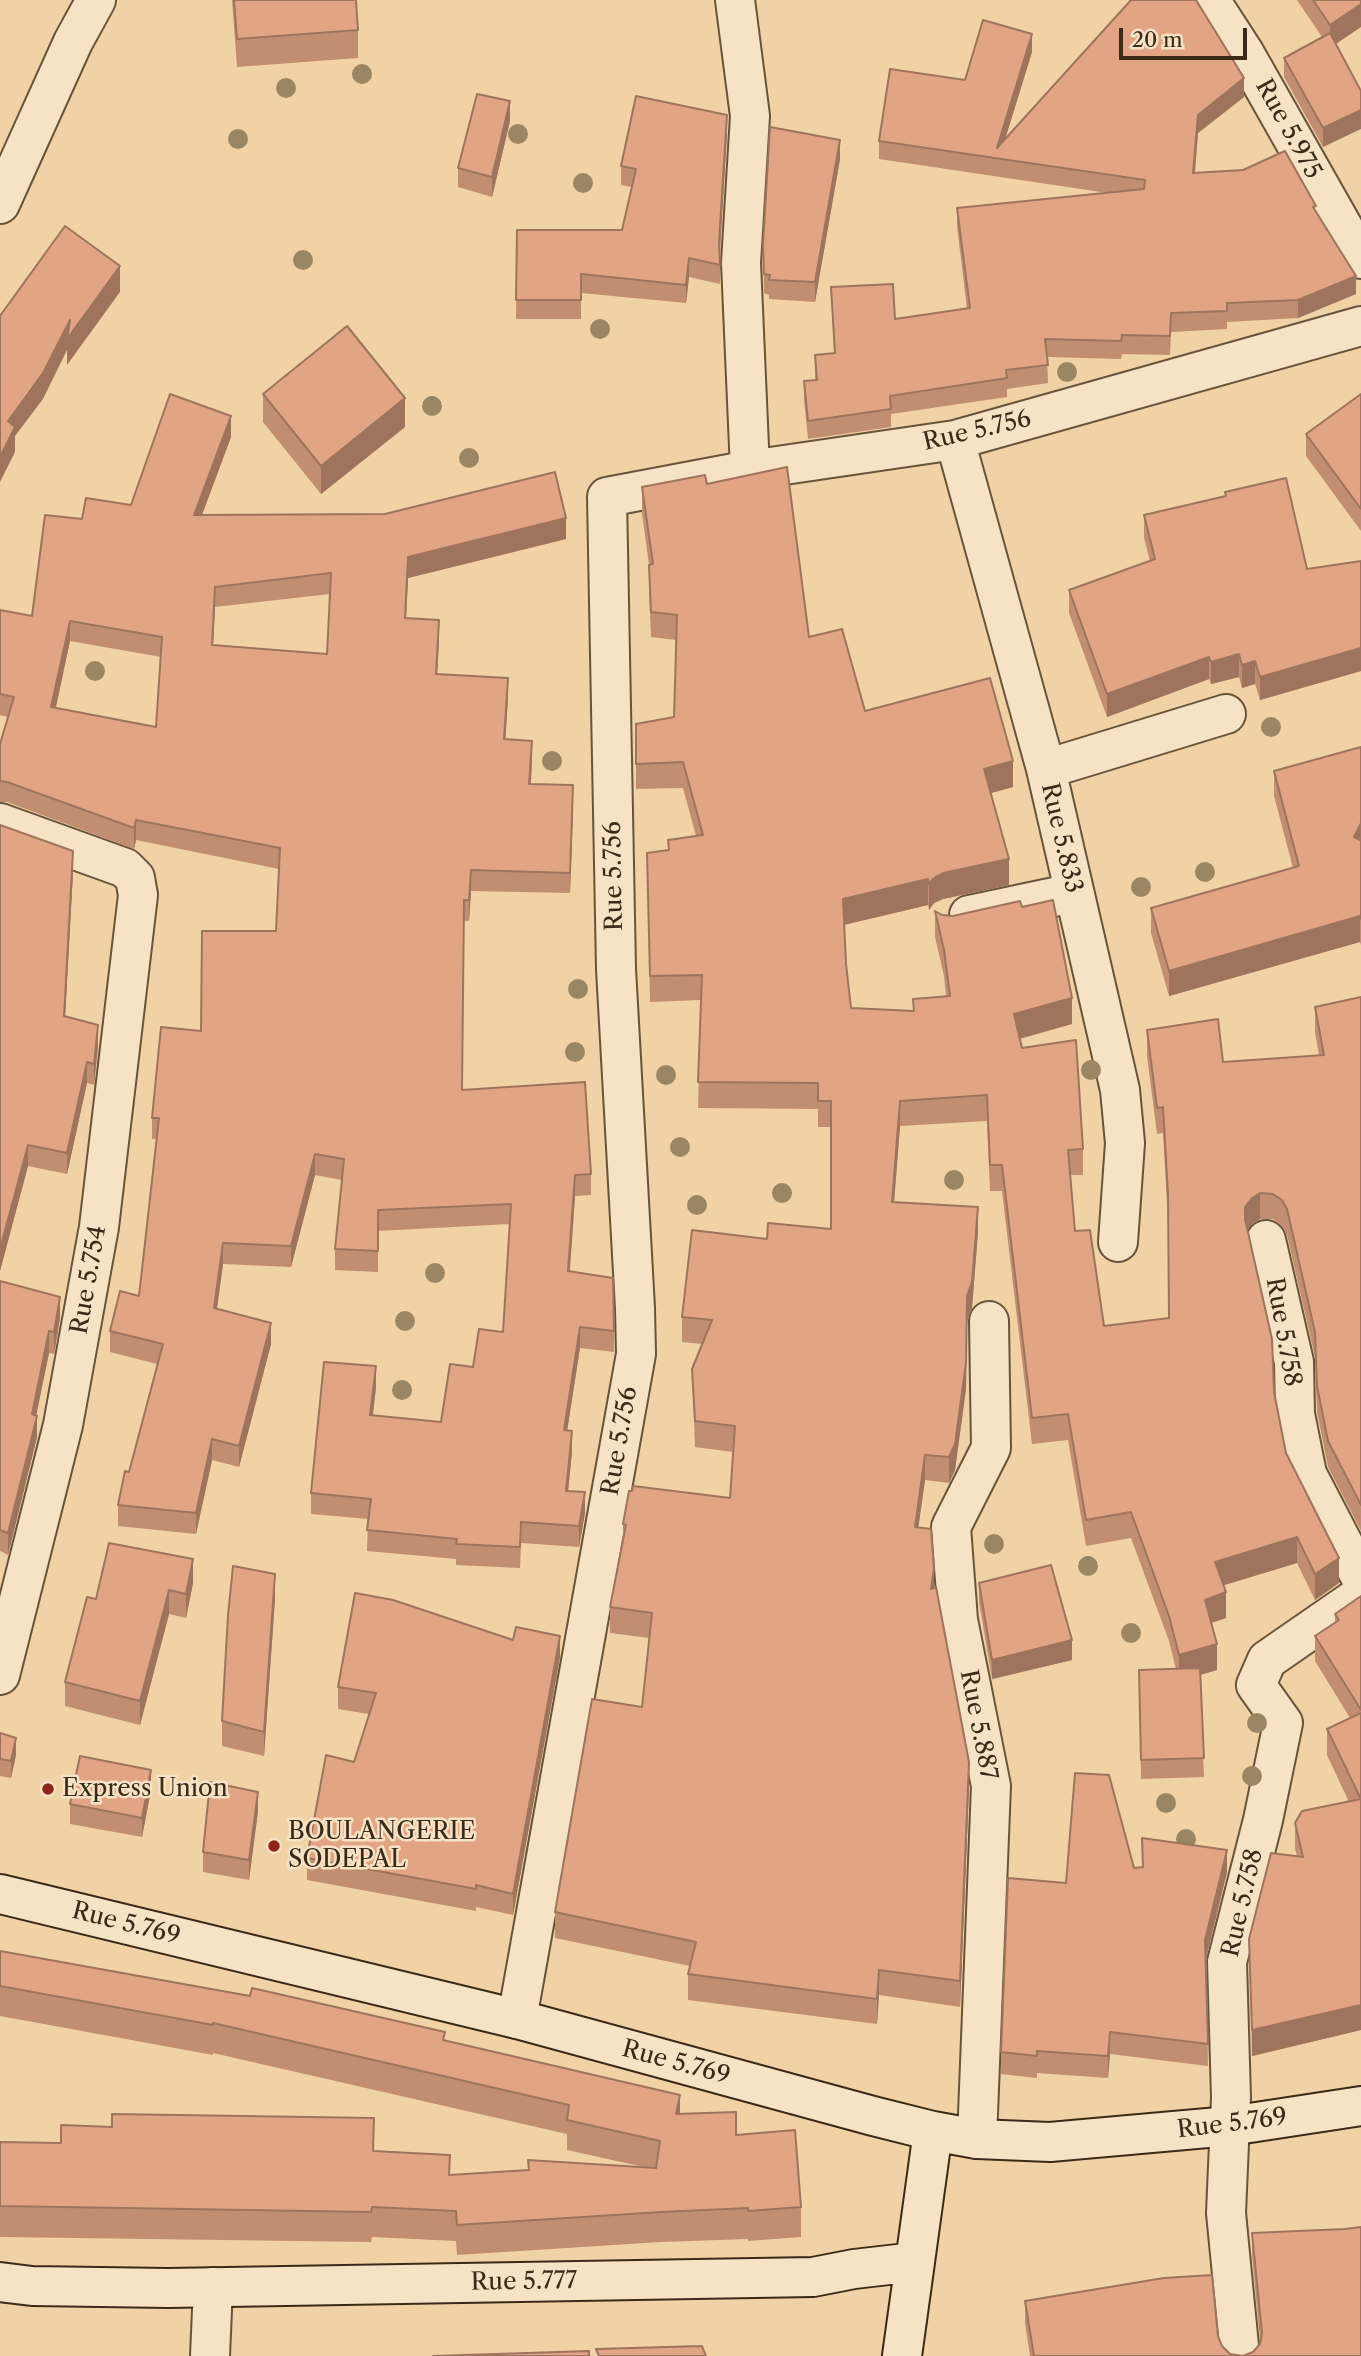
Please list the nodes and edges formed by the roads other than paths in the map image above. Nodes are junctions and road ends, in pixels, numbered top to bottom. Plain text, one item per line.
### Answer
1 (96, 0) edge
2 (735, 0) edge
3 (1210, 0) edge
4 (0, 204) edge
5 (1361, 259) edge
6 (1361, 326) edge
7 (955, 440) junction
8 (750, 470) junction
9 (1226, 714) dead end
10 (1046, 769) junction
11 (0, 823) edge
12 (1073, 893) junction
13 (948, 920) edge
14 (1266, 1240) dead end
15 (1118, 1242) dead end
16 (989, 1321) dead end
17 (1361, 1578) edge
18 (1361, 1595) edge
19 (0, 1675) edge
20 (0, 1894) edge
21 (517, 2019) junction
22 (1361, 2106) edge
23 (1230, 2126) junction
24 (933, 2131) junction
25 (976, 2139) junction
26 (915, 2262) junction
27 (0, 2282) edge
28 (213, 2287) junction
29 (209, 2356) edge
30 (902, 2356) edge
31 (1240, 2356) edge

1 - 4 street
2 - 8 street
3 - 5 street, Rue 5.975
6 - 7 street, Rue 5.756
7 - 8 street, Rue 5.756
7 - 10 street, Rue 5.833
8 - 21 street, Rue 5.756
9 - 10 street
10 - 12 street, Rue 5.833
11 - 19 street, Rue 5.754
12 - 13 street
12 - 15 street, Rue 5.833
14 - 17 street, Rue 5.758
16 - 25 street, Rue 5.887
18 - 23 street, Rue 5.758
20 - 21 street, Rue 5.769
21 - 24 street, Rue 5.769
22 - 23 street, Rue 5.769
23 - 25 street, Rue 5.769
23 - 31 street, Rue 5.758
24 - 25 street, Rue 5.769
24 - 26 street
26 - 28 street, Rue 5.777
26 - 30 street
27 - 28 street, Rue 5.777
28 - 29 street

